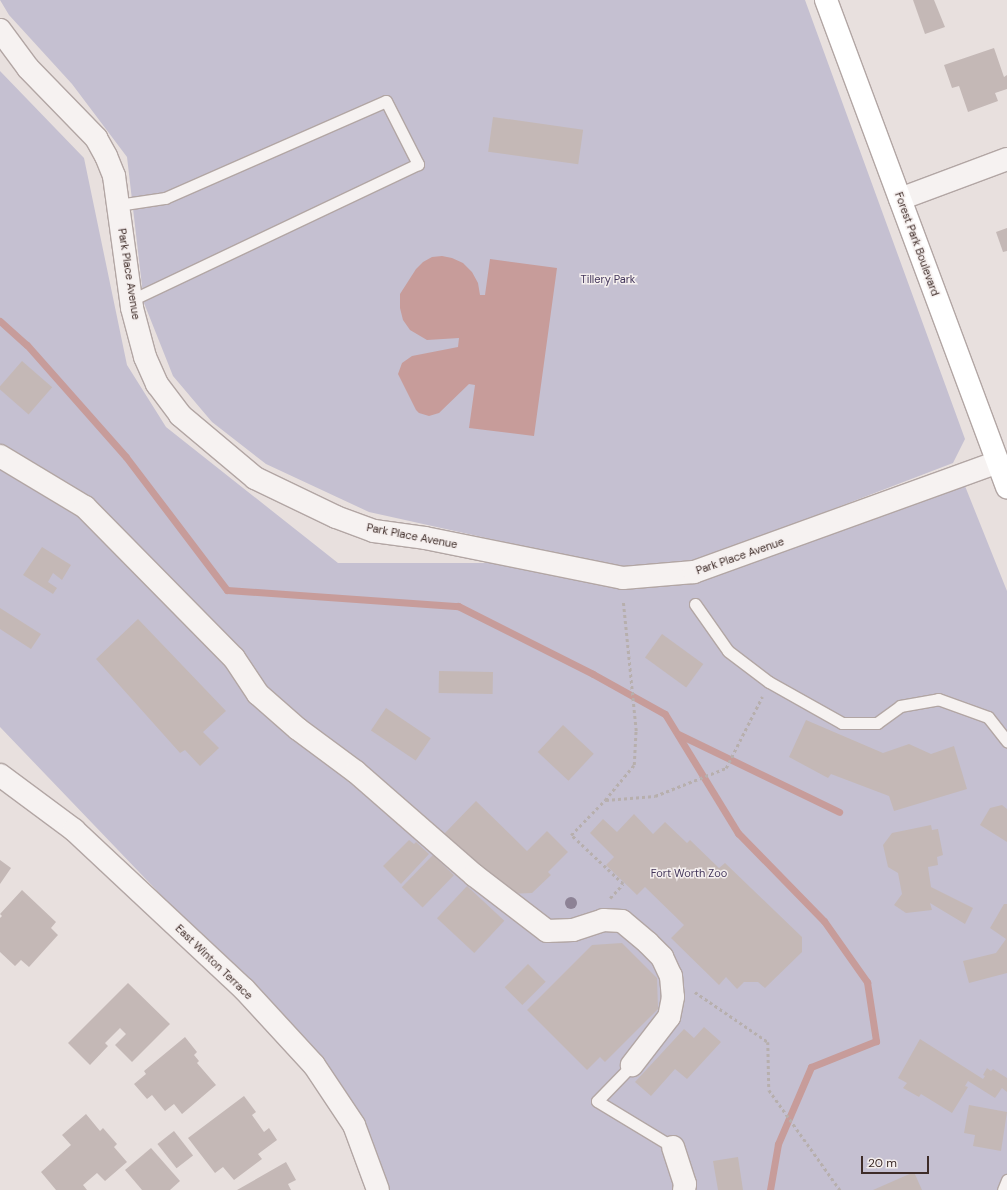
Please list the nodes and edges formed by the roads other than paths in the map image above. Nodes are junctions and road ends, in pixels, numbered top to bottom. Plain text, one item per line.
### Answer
1 (826, 0) edge
2 (0, 30) edge
3 (1007, 159) edge
4 (900, 199) junction
5 (118, 206) junction
6 (131, 300) junction
7 (0, 456) edge
8 (998, 462) junction
9 (1007, 487) edge
10 (695, 604) dead end
11 (1007, 741) edge
12 (0, 774) edge
13 (632, 1065) joint
14 (673, 1148) joint
15 (1007, 1180) edge
16 (378, 1190) edge
17 (684, 1190) edge
18 (1004, 1190) edge

1 - 4 main road, Forest Park Boulevard
2 - 5 street, Park Place Avenue
3 - 4 street
4 - 8 main road, Forest Park Boulevard
5 - 6 street, Park Place Avenue
5 - 6 lane
6 - 8 street, Park Place Avenue
7 - 13 street
8 - 9 main road, Forest Park Boulevard
10 - 11 lane
12 - 16 street, East Winton Terrace
13 - 14 lane
14 - 17 street
15 - 18 lane

